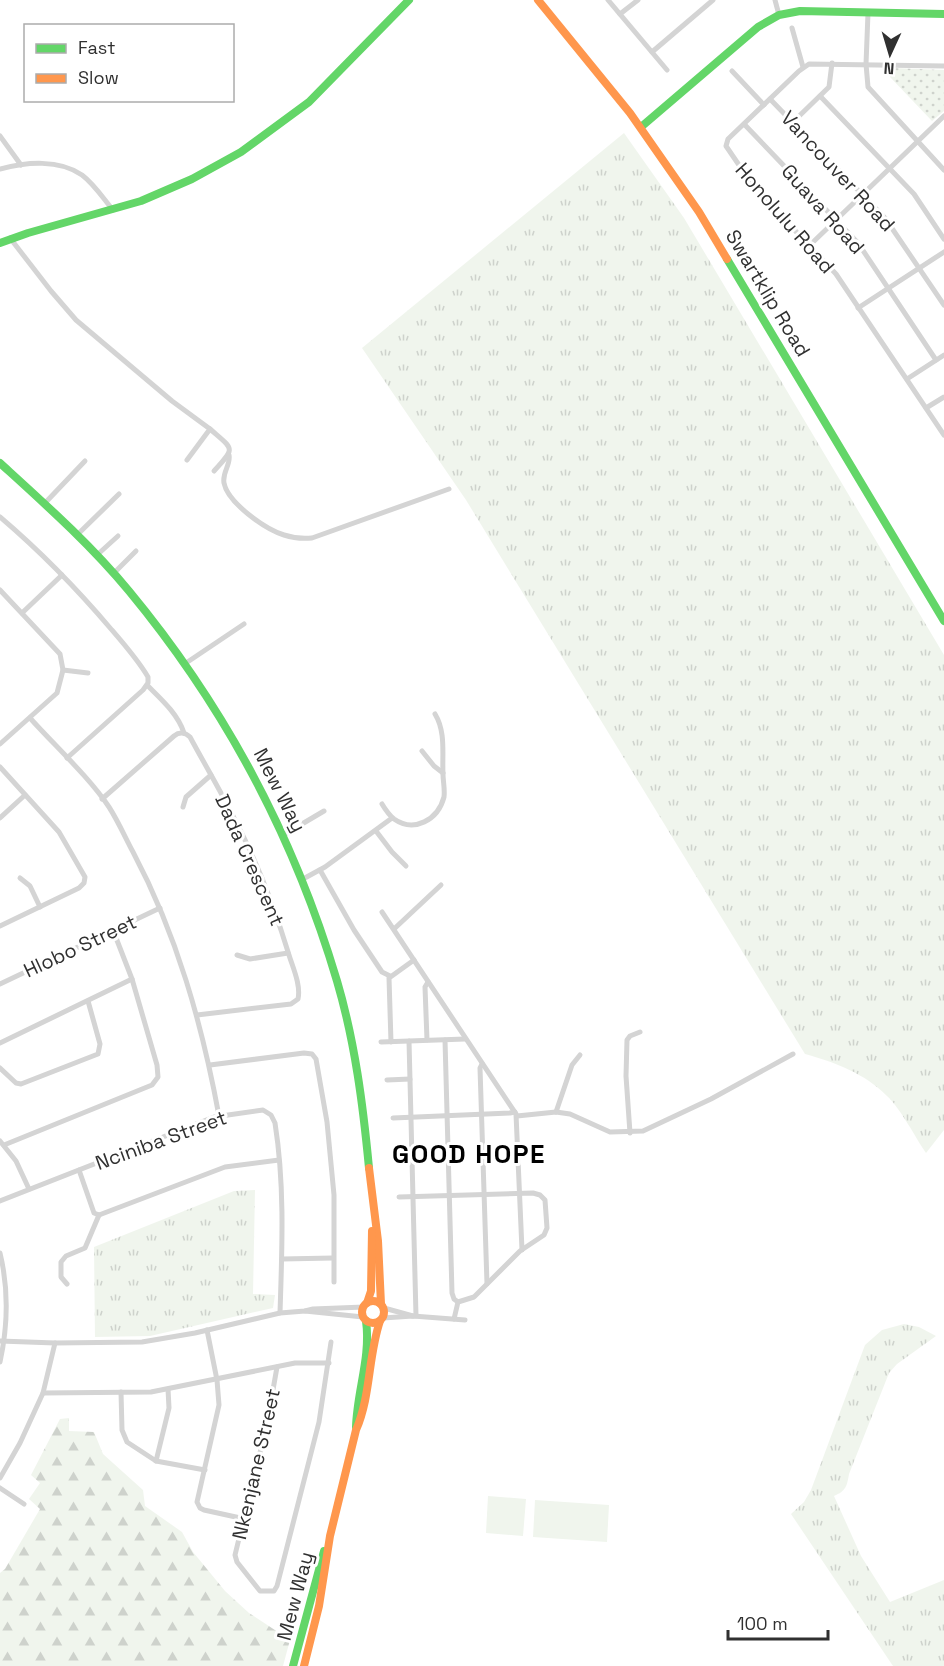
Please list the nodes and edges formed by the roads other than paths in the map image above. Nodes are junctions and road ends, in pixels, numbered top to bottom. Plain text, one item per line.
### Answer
1 (409, 0) edge
2 (538, 0) edge
3 (608, 0) edge
4 (638, 0) edge
5 (713, 0) edge
6 (775, 0) edge
7 (868, 12) junction
8 (944, 14) edge
9 (621, 15) junction
10 (779, 15) junction
11 (792, 28) dead end
12 (652, 52) junction
13 (832, 63) junction
14 (866, 64) junction
15 (944, 66) edge
16 (803, 67) junction
17 (667, 70) dead end
18 (732, 71) dead end
19 (820, 96) junction
20 (770, 99) junction
21 (764, 105) junction
22 (944, 116) edge
23 (793, 122) junction
24 (744, 124) junction
25 (641, 127) junction
26 (0, 136) edge
27 (918, 141) junction
28 (21, 165) junction
29 (889, 167) junction
30 (0, 169) edge
31 (944, 170) edge
32 (861, 194) junction
33 (113, 210) junction
34 (835, 219) junction
35 (10, 238) junction
36 (944, 239) edge
37 (0, 243) edge
38 (810, 245) junction
39 (944, 252) edge
40 (919, 268) junction
41 (888, 288) junction
42 (944, 305) edge
43 (858, 308) junction
44 (944, 355) edge
45 (936, 360) junction
46 (907, 379) junction
47 (944, 397) edge
48 (926, 408) junction
49 (210, 429) junction
50 (944, 435) edge
51 (229, 455) junction
52 (187, 460) dead end
53 (85, 461) dead end
54 (0, 463) edge
55 (214, 471) dead end
56 (449, 489) dead end
57 (119, 494) dead end
58 (45, 503) junction
59 (0, 517) edge
60 (77, 535) junction
61 (118, 536) dead end
62 (136, 551) dead end
63 (97, 555) junction
64 (114, 573) junction
65 (62, 575) junction
66 (0, 590) edge
67 (22, 612) junction
68 (944, 621) edge
69 (244, 624) dead end
70 (186, 663) junction
71 (63, 670) junction
72 (88, 672) dead end
73 (147, 685) junction
74 (435, 714) dead end
75 (30, 718) junction
76 (184, 733) junction
77 (0, 744) edge
78 (422, 752) dead end
79 (67, 758) junction
80 (0, 767) edge
81 (442, 773) junction
82 (211, 775) junction
83 (25, 795) junction
84 (102, 799) junction
85 (382, 804) dead end
86 (183, 807) dead end
87 (324, 811) dead end
88 (0, 818) edge
89 (392, 818) junction
90 (376, 831) junction
91 (285, 834) junction
92 (406, 866) dead end
93 (320, 870) junction
94 (20, 878) dead end
95 (303, 879) junction
96 (441, 885) dead end
97 (40, 907) junction
98 (160, 908) junction
99 (382, 912) dead end
100 (0, 926) edge
101 (394, 929) junction
102 (113, 930) junction
103 (288, 953) junction
104 (237, 955) dead end
105 (414, 960) junction
106 (390, 976) junction
107 (132, 979) junction
108 (428, 982) junction
109 (0, 984) edge
110 (88, 1001) junction
111 (197, 1015) junction
112 (640, 1032) dead end
113 (465, 1039) junction
114 (427, 1040) junction
115 (445, 1040) junction
116 (409, 1041) junction
117 (381, 1042) dead end
118 (391, 1042) junction
119 (0, 1043) edge
120 (793, 1054) dead end
121 (580, 1055) dead end
122 (482, 1064) junction
123 (210, 1065) junction
124 (0, 1068) edge
125 (410, 1079) junction
126 (387, 1080) dead end
127 (556, 1112) junction
128 (516, 1114) junction
129 (481, 1115) junction
130 (219, 1116) junction
131 (447, 1116) junction
132 (411, 1117) junction
133 (393, 1118) dead end
134 (630, 1133) junction
135 (2, 1143) edge
136 (279, 1160) junction
137 (79, 1170) junction
138 (29, 1189) junction
139 (519, 1194) junction
140 (483, 1195) junction
141 (449, 1196) junction
142 (399, 1197) dead end
143 (413, 1197) junction
144 (0, 1201) edge
145 (373, 1210) junction
146 (99, 1215) junction
147 (522, 1250) junction
148 (0, 1253) edge
149 (333, 1258) junction
150 (282, 1259) junction
151 (334, 1282) dead end
152 (67, 1284) dead end
153 (487, 1284) junction
154 (458, 1302) junction
155 (365, 1305) junction
156 (382, 1306) junction
157 (305, 1311) junction
158 (280, 1313) junction
159 (415, 1316) junction
160 (365, 1319) junction
161 (454, 1319) junction
162 (382, 1320) junction
163 (465, 1320) dead end
164 (207, 1330) junction
165 (2, 1341) edge
166 (331, 1342) dead end
167 (55, 1343) junction
168 (0, 1362) edge
169 (329, 1363) junction
170 (277, 1367) junction
171 (217, 1380) junction
172 (168, 1389) junction
173 (121, 1392) junction
174 (43, 1393) junction
175 (356, 1430) junction
176 (156, 1461) junction
177 (205, 1470) junction
178 (0, 1478) edge
179 (0, 1488) edge
180 (24, 1504) dead end
181 (245, 1520) junction
182 (330, 1536) junction
183 (307, 1609) junction
184 (293, 1666) edge
185 (302, 1666) edge

1 - 33 main road
2 - 25 main road, Swartklip Road
3 - 9 street
4 - 9 street
5 - 12 street
6 - 10 street
7 - 8 main road
7 - 10 main road
7 - 14 street
9 - 12 street
10 - 25 main road
11 - 16 street
12 - 17 street
13 - 14 street
13 - 16 street
13 - 19 street
14 - 15 street
14 - 27 street
16 - 20 street, Honolulu Road
18 - 21 street
19 - 23 street
19 - 29 street
20 - 21 street, Honolulu Road
20 - 23 street, Vancouver Road
21 - 24 street, Honolulu Road
22 - 27 street
23 - 32 street, Vancouver Road
24 - 34 street, Guava Road
24 - 38 street, Honolulu Road
25 - 68 main road, Swartklip Road
26 - 28 street
27 - 29 street
27 - 31 street
28 - 30 street
28 - 33 street
29 - 32 street
29 - 36 street
32 - 34 street
32 - 40 street, Vancouver Road
33 - 35 main road
34 - 38 street
34 - 41 street, Guava Road
35 - 37 main road
35 - 49 street
38 - 43 street, Honolulu Road
39 - 40 street
40 - 41 street
40 - 42 street, Vancouver Road
41 - 43 street
41 - 45 street, Guava Road
43 - 46 street, Honolulu Road
44 - 45 street
45 - 46 street
46 - 48 street, Honolulu Road
47 - 48 street
48 - 50 street, Honolulu Road
49 - 51 street
49 - 52 street
51 - 55 street
51 - 56 street
53 - 58 street
54 - 58 main road, Mew Way
57 - 60 street
58 - 60 main road, Mew Way
59 - 65 street, Dada Crescent
60 - 63 main road, Mew Way
61 - 63 street
62 - 64 street
63 - 64 main road, Mew Way
64 - 70 main road, Mew Way
65 - 67 street
65 - 73 street, Dada Crescent
66 - 67 street
67 - 71 street
69 - 70 street
70 - 91 main road, Mew Way
71 - 72 street
71 - 75 street
73 - 76 street, Dada Crescent
73 - 79 street
74 - 81 street
75 - 77 street
75 - 79 street
76 - 82 street, Dada Crescent
76 - 84 street
78 - 81 street
79 - 84 street
80 - 83 street
81 - 89 street
82 - 86 street
82 - 103 street, Dada Crescent
83 - 88 street
83 - 97 street
84 - 98 street
85 - 89 street
87 - 91 street
89 - 90 street
90 - 92 street
90 - 93 street
91 - 95 main road, Mew Way
93 - 95 street
93 - 106 street
94 - 97 street
95 - 145 main road, Mew Way
96 - 101 street
97 - 100 street
98 - 102 street, Hlobo Street
98 - 111 street
99 - 101 street
101 - 105 street
102 - 107 street
102 - 109 street, Hlobo Street
103 - 104 street
103 - 111 street, Dada Crescent
105 - 106 street
105 - 108 street
106 - 118 street
107 - 110 street
107 - 135 street
108 - 113 street
108 - 114 street
110 - 119 street
110 - 124 street
111 - 123 street
112 - 134 street
113 - 115 street
113 - 122 street
114 - 115 street
114 - 116 street
115 - 131 street
116 - 118 street
116 - 125 street
117 - 118 street
120 - 134 street
121 - 127 street
122 - 128 street
122 - 129 street
123 - 130 street
123 - 149 street
125 - 126 street
125 - 132 street
127 - 128 street
127 - 134 street
128 - 129 street
128 - 139 street
129 - 131 street
129 - 140 street
130 - 136 street, Nciniba Street
130 - 137 street, Nciniba Street
131 - 132 street
131 - 141 street
132 - 133 street
132 - 143 street
135 - 138 street
136 - 146 street
136 - 150 street, Nciniba Street
137 - 138 street, Nciniba Street
137 - 146 street
138 - 144 street, Nciniba Street
139 - 140 street
139 - 147 street
139 - 147 street
140 - 141 street
140 - 153 street
141 - 143 street
141 - 154 street
142 - 143 street
143 - 159 street
145 - 155 main road, Mew Way
145 - 156 main road, Mew Way
146 - 152 street
147 - 153 street
148 - 165 street
149 - 150 street
149 - 151 street
150 - 158 street, Nciniba Street
153 - 154 street
154 - 161 street
155 - 156 main road
155 - 157 street
155 - 160 main road, Mew Way
156 - 159 street
156 - 162 main road, Mew Way
157 - 158 street
157 - 160 street
158 - 164 street
159 - 161 street
159 - 162 street
160 - 162 main road
160 - 175 main road, Mew Way
161 - 163 street
162 - 175 main road, Mew Way
164 - 167 street
164 - 171 street
165 - 167 street
165 - 168 street
166 - 169 street, Nkenjane Street
167 - 174 street
169 - 170 street, Nkenjane Street
169 - 181 street, Nkenjane Street
170 - 171 street, Nkenjane Street
170 - 181 street, Nkenjane Street
171 - 172 street, Nkenjane Street
171 - 177 street
172 - 173 street, Nkenjane Street
172 - 176 street
173 - 174 street, Nkenjane Street
173 - 176 street
174 - 178 street
175 - 182 main road, Mew Way
176 - 177 street
177 - 181 street
179 - 180 street
182 - 183 main road, Mew Way
182 - 185 main road, Mew Way
183 - 184 main road, Mew Way
183 - 185 main road

